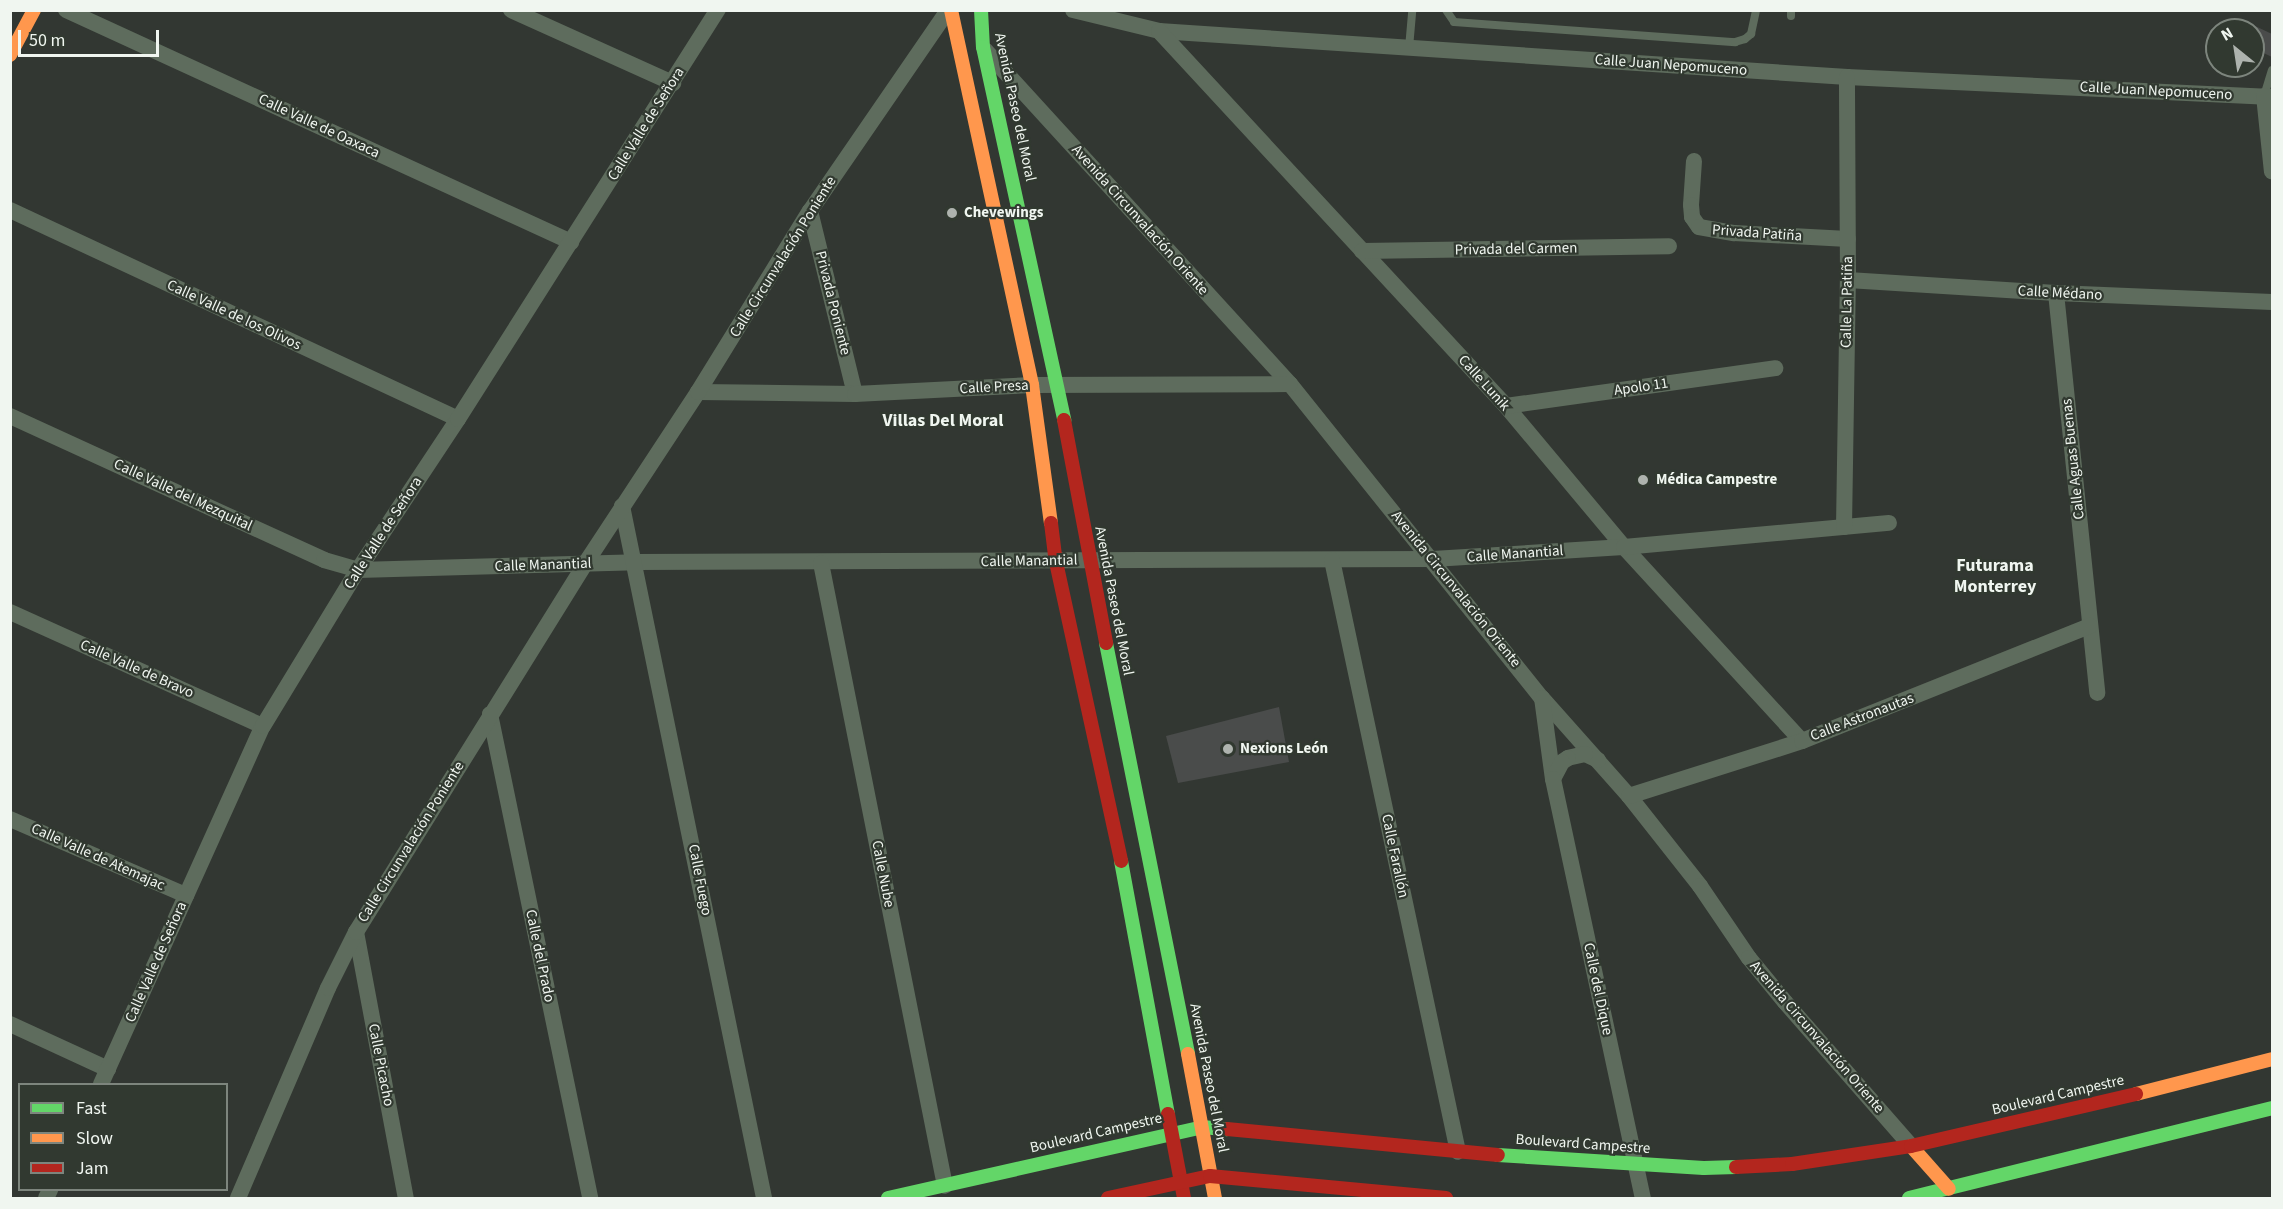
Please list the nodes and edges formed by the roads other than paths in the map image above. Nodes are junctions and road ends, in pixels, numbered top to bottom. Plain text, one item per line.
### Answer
1 (34, 10) edge
2 (66, 10) edge
3 (511, 10) edge
4 (718, 10) edge
5 (949, 10) edge
6 (981, 10) edge
7 (1072, 10) edge
8 (1412, 10) edge
9 (1446, 10) edge
10 (1756, 10) edge
11 (1159, 31) junction
12 (983, 47) junction
13 (1409, 48) junction
14 (10, 55) edge
15 (2272, 70) edge
16 (1847, 77) junction
17 (673, 82) junction
18 (2268, 96) edge
19 (1694, 161) dead end
20 (2272, 172) edge
21 (10, 210) edge
22 (810, 211) junction
23 (1848, 239) junction
24 (571, 242) junction
25 (1669, 246) dead end
26 (1362, 251) junction
27 (1848, 280) junction
28 (2056, 293) junction
29 (2272, 302) edge
30 (1775, 368) dead end
31 (1290, 384) junction
32 (1032, 385) junction
33 (1058, 386) junction
34 (698, 392) junction
35 (855, 394) junction
36 (1506, 406) junction
37 (10, 416) edge
38 (458, 419) junction
39 (622, 506) junction
40 (1889, 523) dead end
41 (1844, 527) junction
42 (1624, 547) junction
43 (1089, 559) junction
44 (1432, 559) junction
45 (1332, 560) junction
46 (636, 562) junction
47 (1056, 562) junction
48 (821, 563) junction
49 (585, 564) junction
50 (358, 570) junction
51 (10, 612) edge
52 (2090, 626) junction
53 (2097, 693) dead end
54 (1542, 698) junction
55 (490, 714) junction
56 (263, 726) junction
57 (1802, 741) junction
58 (1599, 760) junction
59 (1552, 779) junction
60 (1629, 796) junction
61 (10, 819) edge
62 (186, 895) junction
63 (356, 932) junction
64 (10, 1024) edge
65 (2272, 1059) edge
66 (108, 1069) junction
67 (101, 1083) edge
68 (2272, 1108) edge
69 (1202, 1127) junction
70 (1173, 1132) junction
71 (1911, 1146) junction
72 (1458, 1152) junction
73 (1637, 1164) junction
74 (1210, 1176) junction
75 (1180, 1181) junction
76 (945, 1186) junction
77 (1953, 1194) edge
78 (238, 1198) edge
79 (406, 1198) edge
80 (590, 1198) edge
81 (764, 1198) edge
82 (888, 1198) edge
83 (1108, 1198) edge
84 (1184, 1198) edge
85 (1215, 1198) edge
86 (1446, 1198) edge
87 (1643, 1198) edge
88 (1909, 1198) edge

1 - 14 street
2 - 24 street, Calle Valle de Oaxaca
3 - 17 street
4 - 17 street, Calle Valle de Señora
5 - 22 street, Calle Circunvalación Poniente
5 - 32 street
6 - 12 street, Avenida Paseo del Moral
7 - 11 street, Calle Juan Nepomuceno
8 - 13 lane
9 - 10 lane
11 - 13 street, Calle Juan Nepomuceno
11 - 26 street, Calle Lunik
12 - 31 street, Avenida Circunvalación Oriente
12 - 33 street, Avenida Paseo del Moral
13 - 16 street, Calle Juan Nepomuceno
15 - 18 lane
16 - 18 street, Calle Juan Nepomuceno
16 - 23 street, Calle La Patiña
17 - 24 street, Calle Valle de Señora
18 - 20 street
19 - 23 street, Privada Patiña
21 - 38 street, Calle Valle de los Olivos
22 - 34 street, Calle Circunvalación Poniente
22 - 35 street, Privada Poniente
23 - 27 street, Calle La Patiña
24 - 38 street, Calle Valle de Señora
25 - 26 street, Privada del Carmen
26 - 36 street, Calle Lunik
27 - 28 street, Calle Médano
27 - 41 street, Calle La Patiña
28 - 29 street, Calle Médano
28 - 52 street, Calle Aguas Buenas
30 - 36 street, Apolo 11
31 - 33 street, Calle Presa
31 - 44 street, Avenida Circunvalación Oriente
32 - 33 street, Calle Presa
32 - 35 street, Calle Presa
32 - 47 street
33 - 43 street, Avenida Paseo del Moral
34 - 35 street, Calle Presa
34 - 39 street, Calle Circunvalación Poniente
36 - 42 street, Calle Lunik
37 - 50 street, Calle Valle del Mezquital
38 - 50 street, Calle Valle de Señora
39 - 46 street
39 - 49 street, Calle Circunvalación Poniente
40 - 41 street, Calle Manantial
41 - 42 street, Calle Manantial
42 - 44 street, Calle Manantial
42 - 57 street, Calle Lunik
43 - 45 street, Calle Manantial
43 - 47 street, Calle Manantial
43 - 69 street, Avenida Paseo del Moral
44 - 45 street, Calle Manantial
44 - 54 street, Avenida Circunvalación Oriente
45 - 72 street, Calle Farallón
46 - 48 street, Calle Manantial
46 - 49 street, Calle Manantial
46 - 81 street, Calle Fuego
47 - 48 street, Calle Manantial
47 - 70 street
48 - 76 street, Calle Nube
49 - 50 street, Calle Manantial
49 - 55 street, Calle Circunvalación Poniente
50 - 56 street, Calle Valle de Señora
51 - 56 street, Calle Valle de Bravo
52 - 53 street, Calle Aguas Buenas
52 - 57 street, Calle Astronautas
54 - 58 street, Avenida Circunvalación Oriente
54 - 59 street, Calle del Dique
55 - 63 street, Calle Circunvalación Poniente
55 - 80 street, Calle del Prado
56 - 62 street, Calle Valle de Señora
57 - 60 street, Calle Astronautas
58 - 59 street
58 - 60 street, Avenida Circunvalación Oriente
59 - 73 street, Calle del Dique
60 - 71 street, Avenida Circunvalación Oriente
61 - 62 street, Calle Valle de Atemajac
62 - 66 street, Calle Valle de Señora
63 - 78 street, Calle Circunvalación Poniente
63 - 79 street, Calle Picacho
64 - 66 street
65 - 71 street, Boulevard Campestre
66 - 67 street, Calle Valle de Señora
68 - 77 street
69 - 70 street, Boulevard Campestre
69 - 72 street, Boulevard Campestre
69 - 74 street, Avenida Paseo del Moral
70 - 75 street
70 - 76 street, Boulevard Campestre
71 - 73 street, Boulevard Campestre
71 - 77 street
72 - 73 street, Boulevard Campestre
73 - 87 street, Calle del Dique
74 - 75 street
74 - 85 street, Avenida Paseo del Moral
74 - 86 street
75 - 83 street
75 - 84 street
76 - 82 street, Boulevard Campestre
77 - 88 street

